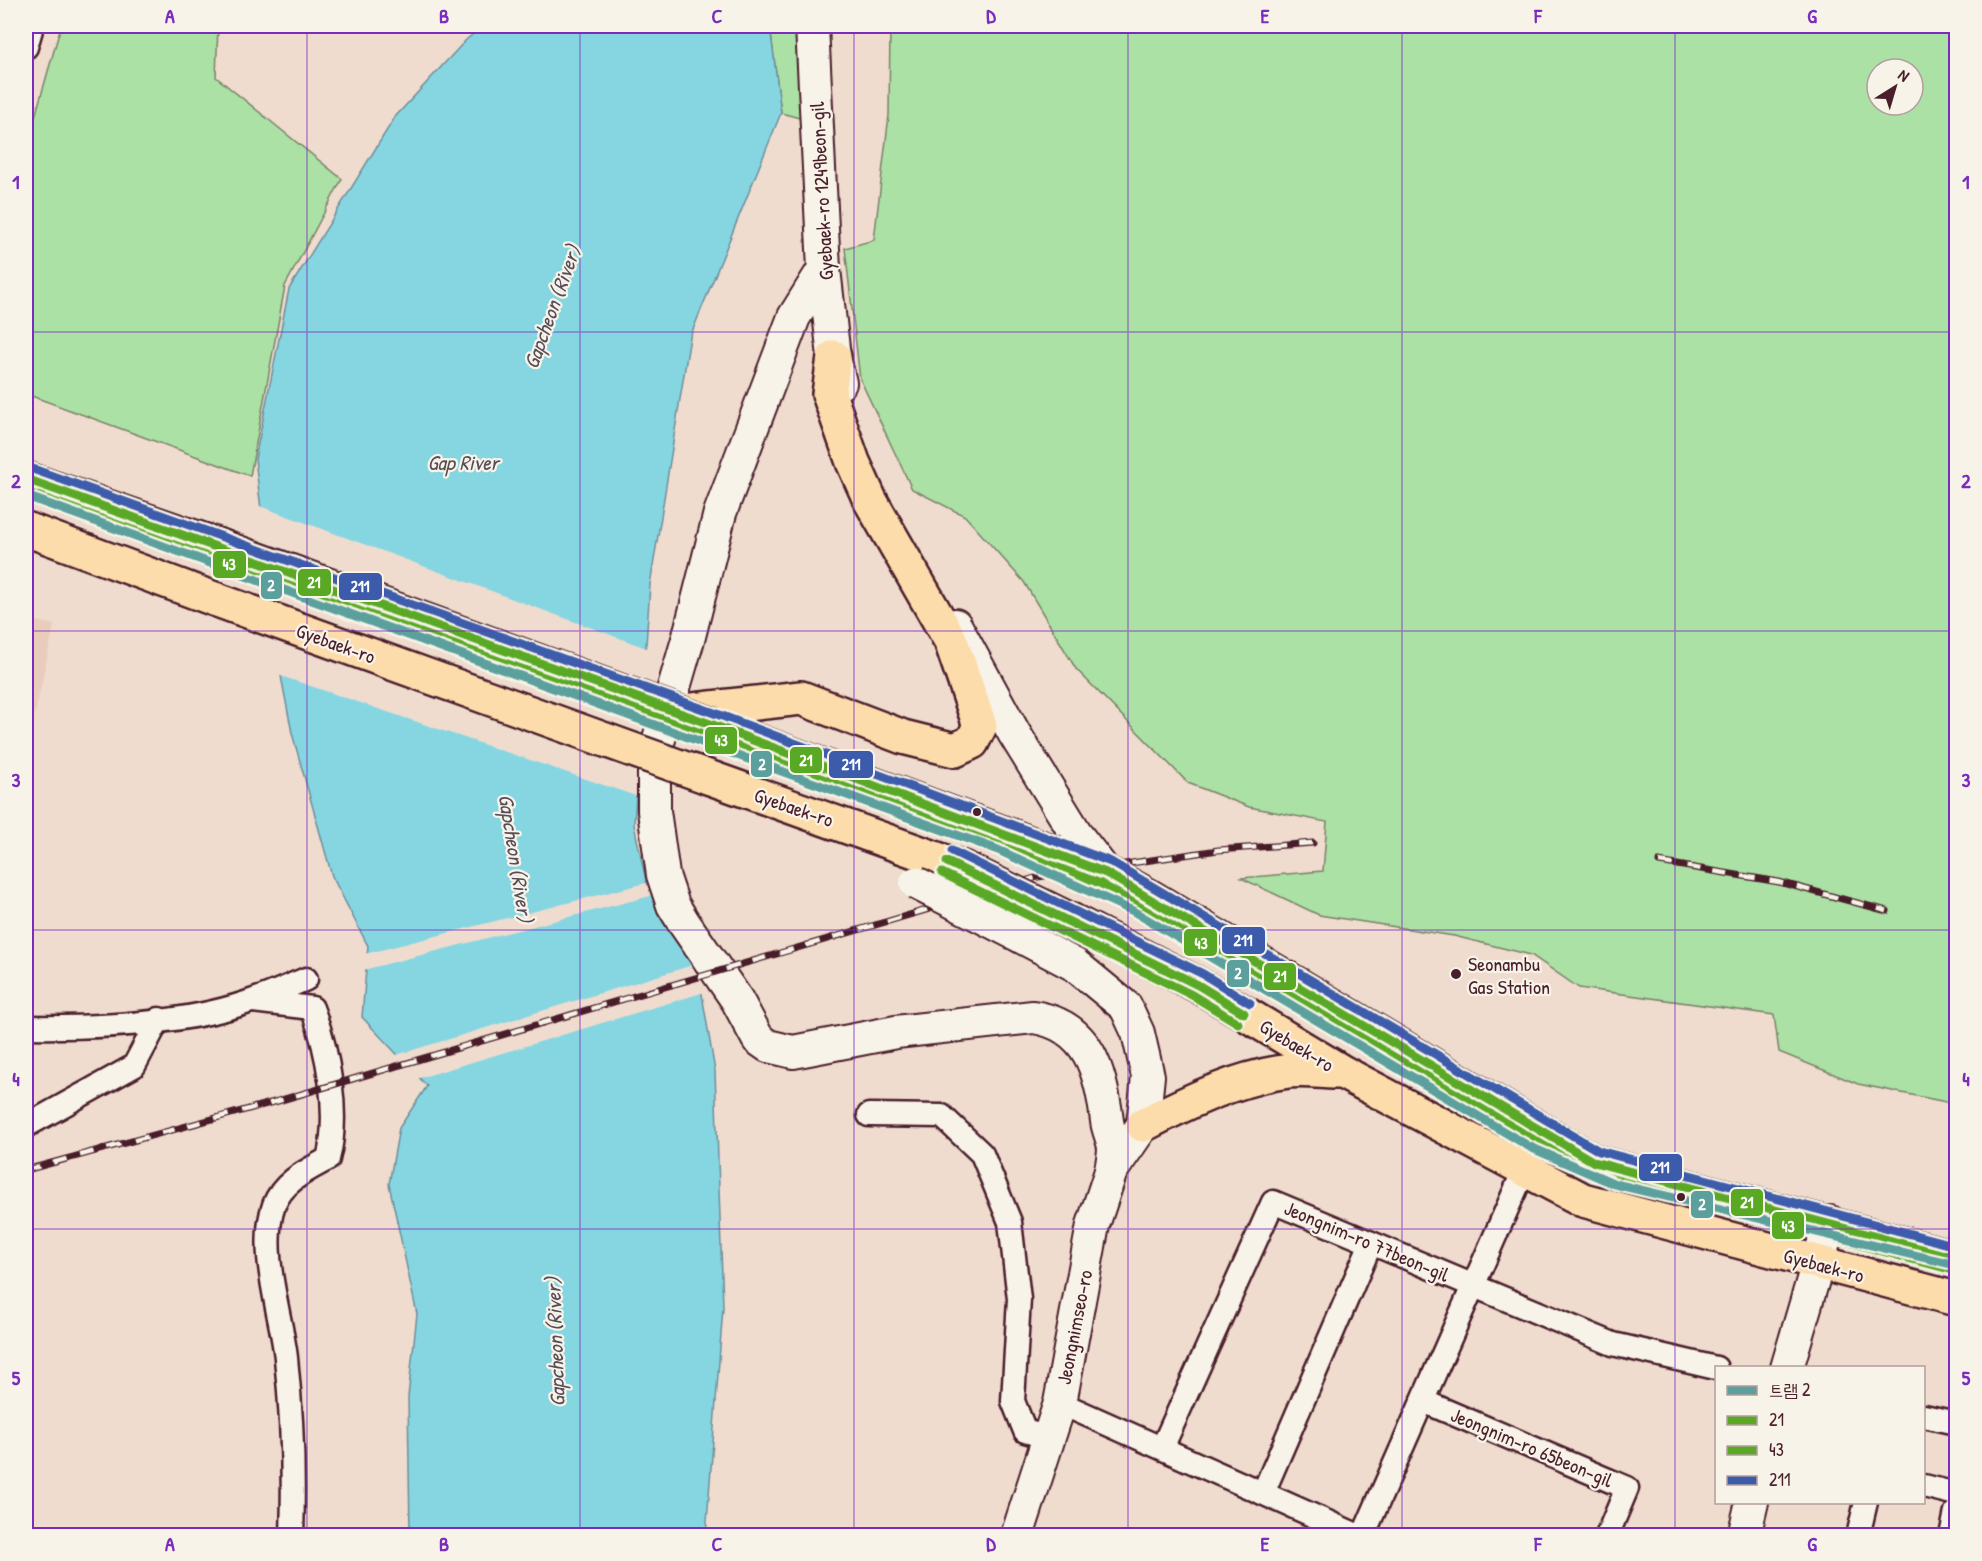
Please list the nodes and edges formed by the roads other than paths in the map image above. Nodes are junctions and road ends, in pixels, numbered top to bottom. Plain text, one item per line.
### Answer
1 (32, 26) edge
2 (812, 26) edge
3 (26, 47) edge
4 (824, 269) junction
5 (834, 357) junction
6 (26, 479) edge
7 (26, 529) edge
8 (713, 716) junction
9 (888, 840) junction
10 (1106, 873) junction
11 (306, 979) dead end
12 (253, 1001) junction
13 (159, 1019) junction
14 (26, 1027) edge
15 (1342, 1072) junction
16 (869, 1115) dead end
17 (1143, 1125) junction
18 (26, 1126) edge
19 (1525, 1168) junction
20 (1111, 1171) junction
21 (1830, 1222) junction
22 (1371, 1243) junction
23 (1956, 1258) edge
24 (1817, 1264) junction
25 (1473, 1286) junction
26 (1956, 1299) edge
27 (1788, 1366) edge
28 (1715, 1368) edge
29 (1423, 1401) junction
30 (1060, 1403) junction
31 (1925, 1416) edge
32 (1956, 1423) edge
33 (1049, 1438) junction
34 (1162, 1448) junction
35 (1925, 1486) edge
36 (1263, 1493) junction
37 (1956, 1494) edge
38 (1752, 1504) edge
39 (1866, 1504) edge
40 (1956, 1512) edge
41 (292, 1536) edge
42 (1017, 1536) edge
43 (1361, 1536) edge
44 (1607, 1536) edge
45 (1744, 1536) edge
46 (1858, 1536) edge
47 (1952, 1536) edge

1 - 3 street
2 - 4 street, Gyebaek-ro 1249beon-gil
4 - 5 street, Gyebaek-ro 1249beon-gil
4 - 20 street
5 - 8 main road
5 - 10 street, Gyebaek-ro 1249beon-gil, bridge
6 - 8 main road, bridge
7 - 9 main road, Gyebaek-ro, bridge
8 - 10 main road, bridge
9 - 15 main road, Gyebaek-ro, bridge
9 - 17 street, bridge
10 - 21 main road, bridge
11 - 12 street
12 - 13 street
12 - 41 street
13 - 14 street
13 - 18 street
15 - 17 main road
15 - 19 main road, Gyebaek-ro
16 - 33 street
17 - 20 street, Jeongnimseo-ro
19 - 24 main road, Gyebaek-ro
19 - 25 street
20 - 30 street, Jeongnimseo-ro
21 - 23 main road
21 - 24 street
22 - 25 street, Jeongnim-ro 77beon-gil
22 - 34 street, Jeongnim-ro 77beon-gil
22 - 36 street
24 - 26 main road, Gyebaek-ro
24 - 27 street
25 - 28 street, Jeongnim-ro 77beon-gil
25 - 29 street
29 - 43 street
29 - 44 street, Jeongnim-ro 65beon-gil
30 - 33 street, Jeongnimseo-ro
30 - 34 street
31 - 32 street
33 - 42 street, Jeongnimseo-ro
34 - 36 street
35 - 37 street
36 - 43 street
38 - 45 street
39 - 46 street
40 - 47 street

